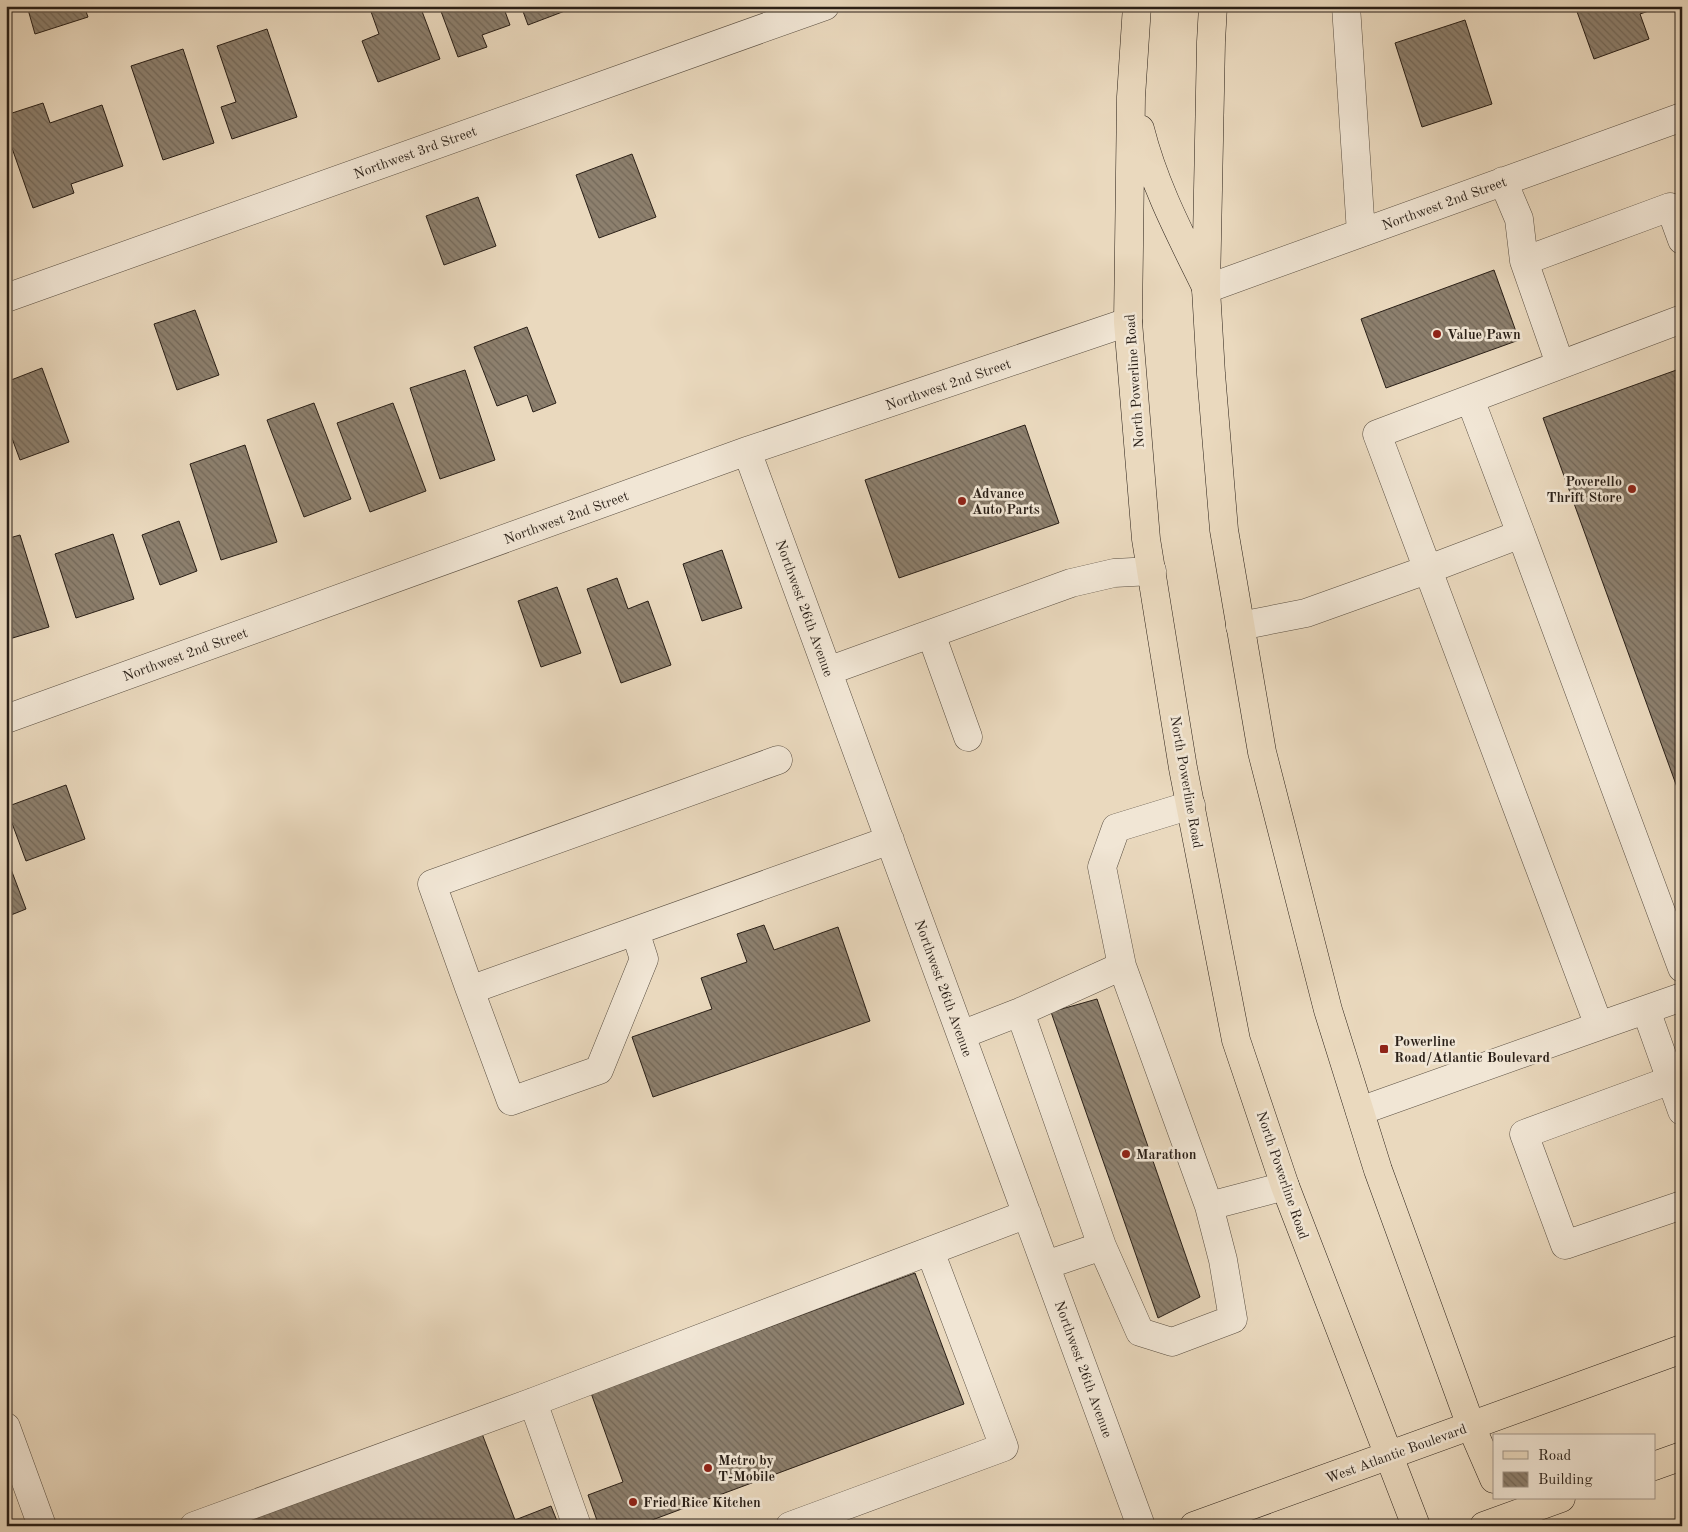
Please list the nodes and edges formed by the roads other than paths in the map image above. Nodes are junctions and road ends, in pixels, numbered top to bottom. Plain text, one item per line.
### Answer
1 (825, 6) edge
2 (1137, 6) edge
3 (1213, 6) edge
4 (1346, 6) edge
5 (1131, 97) junction
6 (1682, 116) edge
7 (1503, 182) junction
8 (1361, 233) junction
9 (1682, 240) edge
10 (1524, 261) junction
11 (1206, 289) junction
12 (6, 298) edge
13 (1682, 319) edge
14 (1128, 322) junction
15 (1560, 364) junction
16 (1470, 399) junction
17 (747, 451) junction
18 (1521, 534) junction
19 (1429, 569) junction
20 (1152, 572) junction
21 (1240, 626) junction
22 (931, 634) junction
23 (828, 671) junction
24 (6, 718) edge
25 (968, 737) dead end
26 (778, 760) dead end
27 (1191, 805) junction
28 (890, 840) junction
29 (636, 931) junction
30 (1122, 966) junction
31 (1682, 968) edge
32 (470, 990) junction
33 (1682, 997) edge
34 (1646, 1010) junction
35 (1020, 1012) junction
36 (1599, 1026) junction
37 (961, 1035) junction
38 (1671, 1080) junction
39 (1682, 1110) edge
40 (1360, 1111) junction
41 (1285, 1186) junction
42 (1682, 1205) edge
43 (1209, 1206) junction
44 (1027, 1214) junction
45 (1102, 1246) junction
46 (930, 1250) junction
47 (1046, 1265) junction
48 (1682, 1349) edge
49 (533, 1402) junction
50 (1471, 1426) junction
51 (6, 1427) edge
52 (1682, 1456) edge
53 (1388, 1457) junction
54 (1656, 1465) edge
55 (1493, 1477) edge
56 (1554, 1500) edge
57 (1509, 1513) edge
58 (42, 1526) edge
59 (194, 1526) edge
60 (578, 1526) edge
61 (790, 1526) edge
62 (1141, 1526) edge
63 (1194, 1526) edge
64 (1416, 1526) edge
65 (1484, 1526) edge

1 - 12 street, Northwest 3rd Street
2 - 5 main road, North Powerline Road
3 - 11 main road
4 - 8 street
5 - 11 main road
5 - 14 main road, North Powerline Road
6 - 7 street, Northwest 2nd Street
7 - 8 street, Northwest 2nd Street
7 - 10 street
8 - 11 street, Northwest 2nd Street
9 - 10 street
10 - 15 street
11 - 21 main road
13 - 15 street
14 - 17 street, Northwest 2nd Street
14 - 20 main road, North Powerline Road
15 - 16 street
16 - 18 street
16 - 19 street
17 - 23 street, Northwest 26th Avenue
17 - 24 street, Northwest 2nd Street
18 - 19 street
18 - 31 street
19 - 21 street
19 - 36 street
20 - 22 street
20 - 27 main road, North Powerline Road
21 - 40 main road
22 - 23 street
22 - 25 street
23 - 28 street, Northwest 26th Avenue
26 - 32 street
27 - 30 street
27 - 41 main road, North Powerline Road
28 - 29 street
28 - 37 street, Northwest 26th Avenue
29 - 32 street
29 - 32 street
30 - 35 street
30 - 43 street
33 - 34 street
34 - 36 street
34 - 38 street
35 - 37 street
35 - 45 street
36 - 40 street
37 - 44 street, Northwest 26th Avenue
38 - 39 street
38 - 42 street
40 - 50 main road
41 - 43 street
41 - 53 main road, North Powerline Road
43 - 45 street
44 - 46 street
44 - 47 street, Northwest 26th Avenue
45 - 47 street
46 - 49 street
46 - 61 street
47 - 62 street, Northwest 26th Avenue
48 - 50 main road, West Atlantic Boulevard
49 - 59 street
49 - 60 street
50 - 53 main road, West Atlantic Boulevard
50 - 55 main road
51 - 58 street
52 - 54 main road
53 - 63 main road, West Atlantic Boulevard
53 - 64 main road, North Powerline Road
56 - 57 main road
57 - 65 main road

